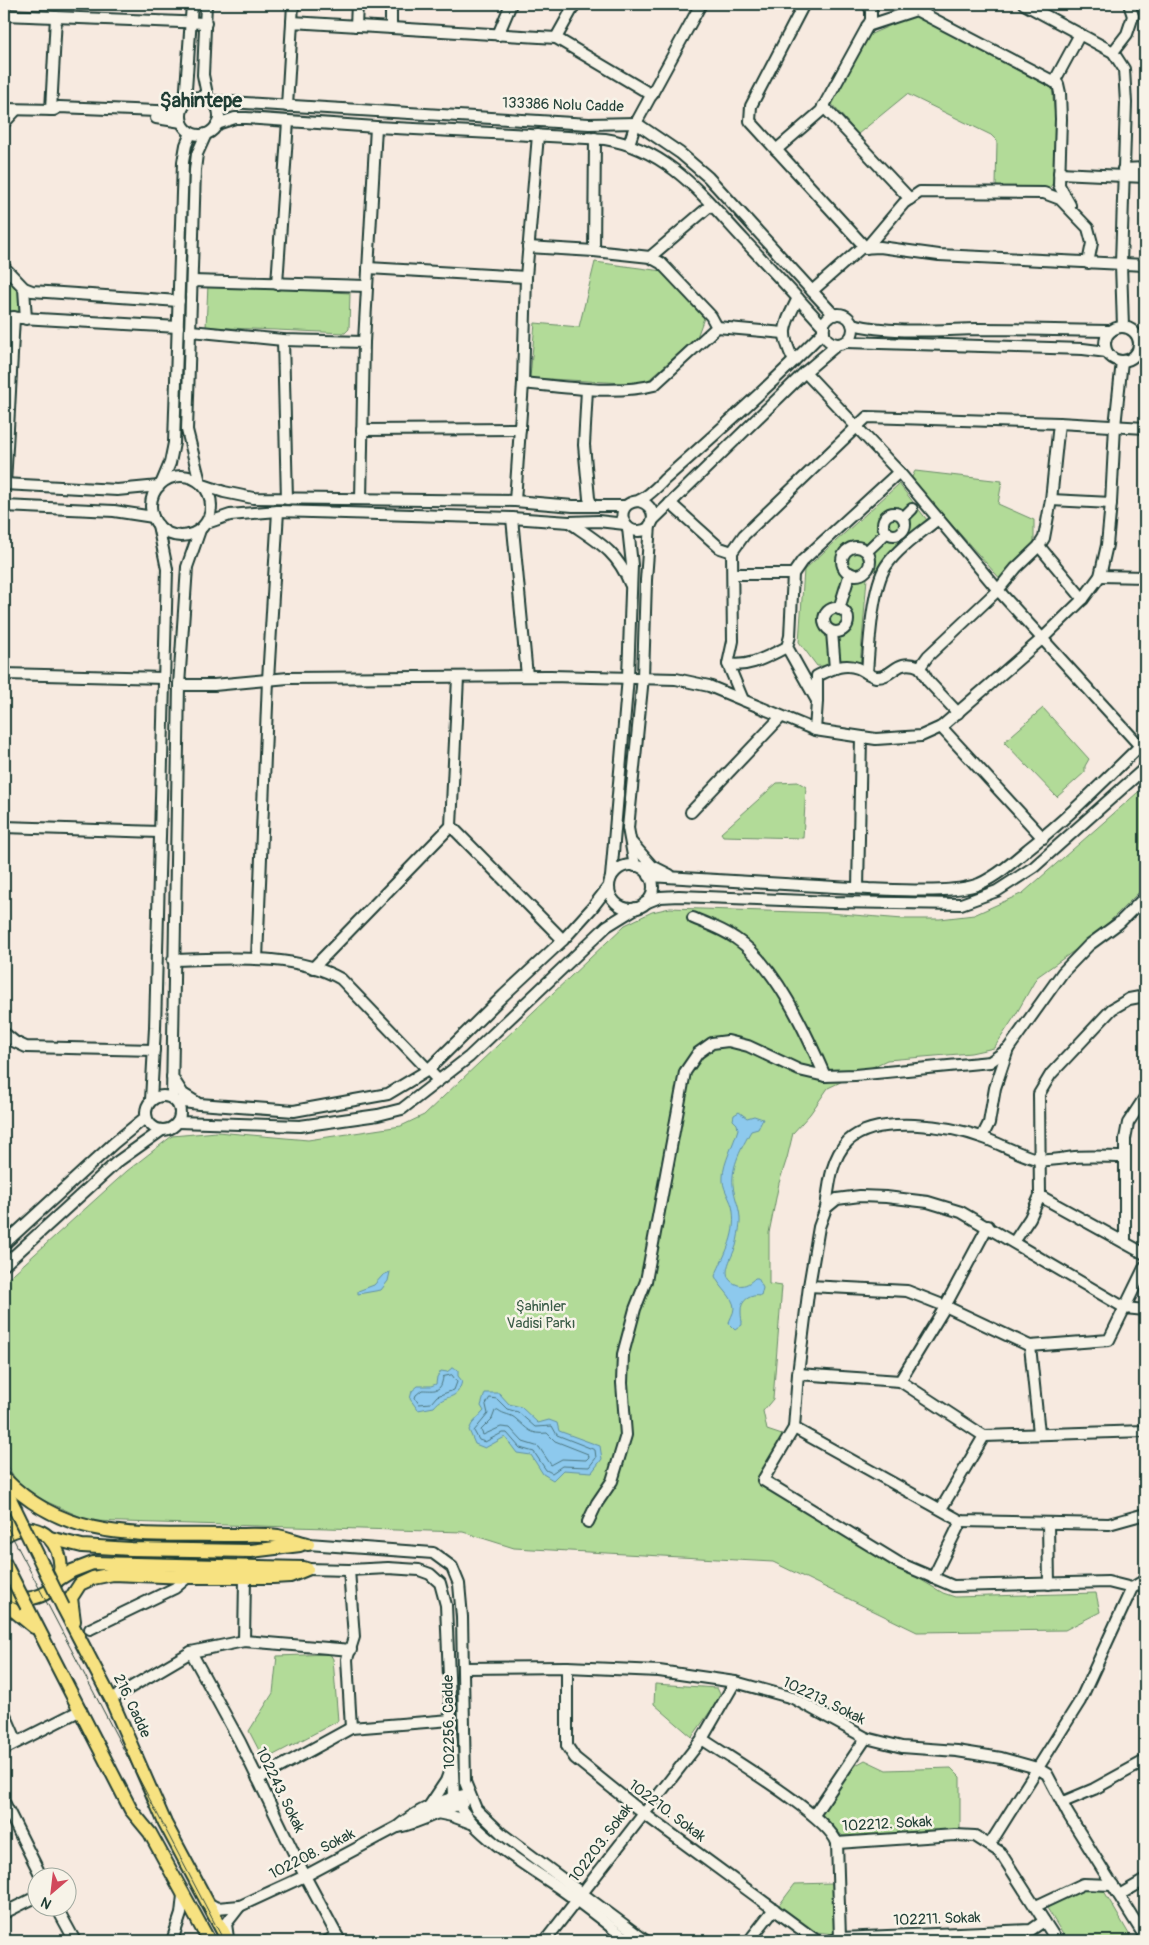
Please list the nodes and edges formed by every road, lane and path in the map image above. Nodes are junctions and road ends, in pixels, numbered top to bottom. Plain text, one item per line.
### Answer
1 (192, 4) edge
2 (206, 4) edge
3 (293, 4) edge
4 (357, 4) edge
5 (391, 4) edge
6 (511, 4) edge
7 (575, 4) edge
8 (701, 4) edge
9 (804, 4) edge
10 (868, 4) edge
11 (1024, 4) edge
12 (1129, 4) edge
13 (914, 7) edge
14 (4, 15) edge
15 (56, 17) junction
16 (191, 22) junction
17 (292, 22) junction
18 (206, 23) junction
19 (356, 26) junction
20 (867, 26) junction
21 (391, 28) junction
22 (1080, 34) junction
23 (498, 35) junction
24 (556, 38) junction
25 (1113, 52) junction
26 (1054, 82) junction
27 (652, 95) junction
28 (210, 100) junction
29 (287, 106) junction
30 (823, 106) junction
31 (4, 109) edge
32 (16, 110) junction
33 (53, 110) junction
34 (183, 112) junction
35 (288, 121) junction
36 (4, 123) edge
37 (636, 123) junction
38 (217, 124) junction
39 (376, 127) junction
40 (191, 133) junction
41 (206, 134) junction
42 (538, 135) junction
43 (594, 138) junction
44 (629, 144) junction
45 (776, 150) junction
46 (1145, 168) edge
47 (1123, 172) junction
48 (1059, 173) junction
49 (1145, 177) edge
50 (910, 199) junction
51 (711, 205) junction
52 (1076, 215) junction
53 (528, 247) junction
54 (866, 248) junction
55 (594, 251) junction
56 (650, 257) junction
57 (1088, 263) junction
58 (1121, 264) junction
59 (1145, 265) edge
60 (4, 267) edge
61 (368, 268) junction
62 (526, 277) junction
63 (192, 281) junction
64 (277, 284) junction
65 (367, 286) junction
66 (24, 288) junction
67 (812, 291) junction
68 (798, 298) junction
69 (179, 301) junction
70 (834, 315) junction
71 (9, 317) edge
72 (26, 319) junction
73 (852, 324) junction
74 (178, 327) junction
75 (717, 327) junction
76 (1123, 327) junction
77 (824, 329) junction
78 (191, 331) junction
79 (1111, 331) junction
80 (784, 333) junction
81 (1141, 336) edge
82 (283, 340) junction
83 (364, 342) junction
84 (842, 343) junction
85 (1142, 349) edge
86 (1107, 352) junction
87 (794, 361) junction
88 (1122, 361) junction
89 (806, 372) junction
90 (523, 383) junction
91 (588, 389) junction
92 (1059, 423) junction
93 (857, 425) junction
94 (1115, 426) junction
95 (520, 428) junction
96 (1145, 428) edge
97 (362, 430) junction
98 (899, 472) junction
99 (201, 483) junction
100 (4, 484) edge
101 (160, 484) junction
102 (287, 499) junction
103 (361, 499) junction
104 (1050, 500) junction
105 (515, 501) junction
106 (638, 501) junction
107 (670, 503) junction
108 (1111, 503) junction
109 (4, 506) edge
110 (592, 506) junction
111 (626, 506) junction
112 (912, 509) dead end
113 (278, 511) junction
114 (512, 518) junction
115 (903, 518) junction
116 (938, 519) junction
117 (155, 521) junction
118 (569, 522) junction
119 (651, 523) junction
120 (204, 526) junction
121 (626, 526) junction
122 (887, 532) junction
123 (1039, 546) junction
124 (732, 552) junction
125 (867, 552) junction
126 (850, 573) junction
127 (732, 574) junction
128 (793, 574) junction
129 (1100, 576) junction
130 (1145, 577) edge
131 (631, 588) junction
132 (998, 590) junction
133 (1083, 599) junction
134 (839, 609) junction
135 (832, 632) junction
136 (1043, 638) junction
137 (787, 647) junction
138 (728, 664) junction
139 (920, 667) junction
140 (835, 668) junction
141 (867, 673) junction
142 (4, 674) edge
143 (527, 676) junction
144 (458, 677) junction
145 (628, 677) junction
146 (643, 677) junction
147 (164, 678) junction
148 (268, 680) junction
149 (179, 685) junction
150 (742, 700) junction
151 (817, 702) junction
152 (958, 713) junction
153 (781, 717) junction
154 (941, 727) junction
155 (815, 730) junction
156 (861, 737) junction
157 (1142, 744) edge
158 (1145, 768) edge
159 (692, 812) dead end
160 (451, 826) junction
161 (4, 827) edge
162 (159, 832) junction
163 (1043, 838) junction
164 (631, 842) junction
165 (635, 866) junction
166 (649, 876) junction
167 (675, 877) junction
168 (610, 881) junction
169 (858, 888) junction
170 (1145, 897) edge
171 (641, 905) junction
172 (693, 918) dead end
173 (563, 940) junction
174 (257, 959) junction
175 (173, 960) junction
176 (312, 968) junction
177 (1145, 996) edge
178 (4, 1033) edge
179 (1008, 1049) junction
180 (154, 1050) junction
181 (428, 1070) junction
182 (824, 1076) junction
183 (172, 1077) junction
184 (438, 1080) junction
185 (1145, 1097) edge
186 (174, 1099) junction
187 (150, 1100) junction
188 (199, 1104) junction
189 (146, 1117) junction
190 (178, 1122) junction
191 (162, 1130) junction
192 (982, 1138) junction
193 (1125, 1157) junction
194 (1040, 1160) junction
195 (1040, 1196) junction
196 (826, 1208) junction
197 (988, 1226) junction
198 (1014, 1242) junction
199 (1125, 1242) junction
200 (4, 1244) edge
201 (1145, 1254) edge
202 (4, 1265) edge
203 (1145, 1266) edge
204 (809, 1286) junction
205 (945, 1306) junction
206 (1125, 1308) junction
207 (1145, 1310) edge
208 (1030, 1346) junction
209 (798, 1374) junction
210 (900, 1381) junction
211 (794, 1428) junction
212 (1145, 1431) edge
213 (1039, 1433) junction
214 (984, 1436) junction
215 (4, 1478) edge
216 (4, 1486) edge
217 (941, 1509) junction
218 (10, 1511) edge
219 (1145, 1514) edge
220 (961, 1521) junction
221 (588, 1522) dead end
222 (1048, 1523) junction
223 (28, 1529) junction
224 (4, 1536) edge
225 (50, 1538) junction
226 (308, 1544) junction
227 (4, 1562) edge
228 (307, 1568) junction
229 (349, 1570) junction
230 (188, 1577) junction
231 (245, 1578) junction
232 (933, 1578) junction
233 (1145, 1580) edge
234 (53, 1584) junction
235 (1049, 1584) junction
236 (1132, 1588) junction
237 (4, 1591) edge
238 (27, 1602) junction
239 (4, 1606) edge
240 (90, 1630) dead end
241 (75, 1631) junction
242 (44, 1638) junction
243 (244, 1641) junction
244 (351, 1650) junction
245 (191, 1652) junction
246 (463, 1668) junction
247 (567, 1668) junction
248 (734, 1682) junction
249 (112, 1698) junction
250 (81, 1710) junction
251 (4, 1712) edge
252 (451, 1720) junction
253 (351, 1728) junction
254 (866, 1738) junction
255 (702, 1740) junction
256 (17, 1742) junction
257 (4, 1749) edge
258 (1145, 1761) edge
259 (452, 1762) junction
260 (1037, 1768) junction
261 (258, 1779) junction
262 (471, 1797) junction
263 (456, 1800) junction
264 (4, 1802) edge
265 (1063, 1802) junction
266 (433, 1810) junction
267 (643, 1813) junction
268 (814, 1815) junction
269 (165, 1823) junction
270 (474, 1824) junction
271 (150, 1833) junction
272 (836, 1843) junction
273 (990, 1844) junction
274 (37, 1868) edge
275 (305, 1876) junction
276 (1145, 1880) edge
277 (1113, 1885) junction
278 (184, 1894) junction
279 (1119, 1895) junction
280 (579, 1896) junction
281 (28, 1901) edge
282 (208, 1903) junction
283 (240, 1906) junction
284 (1036, 1906) junction
285 (774, 1909) junction
286 (4, 1913) edge
287 (62, 1918) edge
288 (1044, 1921) junction
289 (1145, 1937) edge
290 (338, 1938) edge
291 (835, 1939) edge
292 (75, 1941) edge
293 (172, 1941) edge
294 (209, 1941) edge
295 (228, 1941) edge
296 (326, 1941) edge
297 (544, 1941) edge
298 (629, 1941) edge
299 (646, 1941) edge
300 (749, 1941) edge
301 (817, 1941) edge
302 (1057, 1941) edge

1 - 16 street
2 - 18 street
3 - 17 street
4 - 19 street
5 - 21 street
6 - 23 street
7 - 24 street
8 - 27 street
9 - 45 street
10 - 20 street
11 - 22 street
12 - 25 street
13 - 20 street
13 - 26 street
14 - 15 street
15 - 16 street
15 - 33 street
16 - 18 street
16 - 34 street
17 - 19 street
17 - 29 street
18 - 28 street
19 - 21 street
20 - 30 street
21 - 23 street
22 - 25 street
22 - 26 street
23 - 24 street
24 - 27 street
25 - 47 street
26 - 48 street
27 - 37 street
28 - 29 street, 133386 Nolu Cadde
28 - 34 street
28 - 38 street
29 - 37 street, 133386 Nolu Cadde
30 - 45 street
30 - 50 street
31 - 32 street
32 - 33 street
32 - 36 street
33 - 34 street
34 - 40 street
35 - 38 street, 133386 Nolu Cadde
35 - 39 street, 133386 Nolu Cadde
35 - 64 street
37 - 44 street
37 - 67 street, 133386 Nolu Cadde
38 - 41 street
39 - 42 street, 133386 Nolu Cadde
39 - 61 street
40 - 41 street
40 - 69 street
41 - 63 street
42 - 43 street, 133386 Nolu Cadde
42 - 53 street
43 - 44 street, 133386 Nolu Cadde
43 - 55 street
44 - 51 street, 133386 Nolu Cadde
45 - 54 street
46 - 47 street
47 - 48 street
47 - 49 street
47 - 58 street
48 - 52 street
50 - 52 street
50 - 54 street
51 - 56 street
51 - 68 street, 133386 Nolu Cadde
52 - 57 street
53 - 55 street
53 - 62 street
54 - 57 street
54 - 67 street
55 - 56 street
56 - 75 street
57 - 58 street
58 - 59 street
58 - 76 street
60 - 66 street
61 - 62 street
61 - 65 street
62 - 90 street
63 - 64 street
63 - 78 street
64 - 65 street
65 - 83 street
66 - 69 street
66 - 72 street
67 - 70 street, 133386 Nolu Cadde
68 - 77 street, 133386 Nolu Cadde
68 - 80 street
69 - 74 street
70 - 73 street
70 - 77 street
71 - 72 street
71 - 100 street
72 - 74 street
73 - 79 street
73 - 84 street
74 - 101 street
75 - 80 street
75 - 91 street
76 - 79 street
76 - 81 street
77 - 84 street
77 - 87 street
78 - 82 street
78 - 99 street
79 - 86 street
80 - 87 street
81 - 85 street
82 - 83 street
82 - 102 street
83 - 97 street
84 - 86 street
84 - 89 street
85 - 88 street
86 - 88 street
87 - 106 street
88 - 94 street
89 - 93 street
89 - 107 street
90 - 91 street
90 - 95 street
91 - 110 street
92 - 93 street
92 - 94 street
92 - 104 street
93 - 98 street
93 - 124 street
94 - 96 street
94 - 108 street
95 - 97 street
95 - 105 street
97 - 103 street
98 - 116 street
98 - 128 street
99 - 101 street
99 - 102 street
99 - 120 street
100 - 101 street
101 - 117 street
102 - 103 street
103 - 105 street
104 - 108 street
104 - 123 street
105 - 110 street
106 - 111 street
106 - 119 street
107 - 119 street
107 - 124 street
108 - 129 street
109 - 117 street
110 - 111 street
111 - 121 street
112 - 115 street
113 - 114 street
113 - 120 street
113 - 148 street
114 - 118 street
114 - 143 street
115 - 122 street
115 - 122 street
116 - 132 street
116 - 141 street
117 - 120 street
117 - 147 street
118 - 121 street
118 - 131 street
119 - 121 street
119 - 146 street
120 - 149 street
121 - 131 street
122 - 125 street
123 - 132 street
123 - 133 street
124 - 127 street
125 - 126 street
125 - 126 street
126 - 134 street
127 - 128 street
127 - 138 street
128 - 137 street
129 - 130 street
129 - 133 street
131 - 145 street
132 - 136 street
132 - 139 street
133 - 136 street
134 - 135 street
134 - 135 street
135 - 140 street
136 - 152 street
136 - 157 street
137 - 138 street
137 - 151 street
138 - 150 street
139 - 141 street
139 - 152 street
140 - 141 street
140 - 151 street
142 - 147 street
143 - 144 street
143 - 145 street
144 - 148 street
144 - 160 street
145 - 146 street
145 - 168 street
146 - 150 street
146 - 164 street
147 - 162 street
148 - 149 street
148 - 174 street
149 - 175 street
150 - 153 street
151 - 155 street
152 - 154 street
153 - 155 street
153 - 159 street
154 - 156 street
154 - 163 street
155 - 156 street
156 - 169 street
157 - 163 street
158 - 171 street
160 - 173 street
160 - 176 street
161 - 162 street
162 - 180 street
163 - 169 street
164 - 165 street
164 - 167 street
165 - 166 street
165 - 168 street
166 - 167 street
166 - 171 street
167 - 169 street
168 - 171 street
168 - 173 street
170 - 179 street
171 - 184 street
172 - 182 street
173 - 181 street
174 - 175 street
174 - 176 street
175 - 183 street
176 - 181 street
177 - 194 street
178 - 180 street
179 - 182 street
179 - 192 street
180 - 187 street
181 - 184 street
181 - 188 street
182 - 221 street
183 - 186 street
183 - 188 street
184 - 190 street
185 - 193 street
186 - 187 street
186 - 188 street
186 - 190 street
187 - 189 street
189 - 191 street
189 - 200 street
190 - 191 street
191 - 202 street
192 - 194 street
192 - 196 street
193 - 194 street
193 - 199 street
194 - 195 street
195 - 198 street
195 - 199 street
196 - 197 street
196 - 204 street
197 - 198 street
197 - 205 street
198 - 206 street
199 - 201 street
203 - 206 street
204 - 205 street
204 - 209 street
205 - 208 street
205 - 210 street
206 - 207 street
206 - 208 street
208 - 213 street
209 - 210 street
209 - 211 street
210 - 214 street
211 - 217 street
211 - 232 street
212 - 213 street
213 - 214 street
214 - 217 street
215 - 226 main road
216 - 218 main road, 216. Cadde
217 - 220 street
218 - 223 main road
218 - 241 main road, 216. Cadde, bridge
219 - 222 street
220 - 222 street
220 - 232 street
222 - 235 street
223 - 224 main road
223 - 225 main road
225 - 226 main road
225 - 234 main road
226 - 246 street, 102256. Cadde
227 - 238 main road, bridge
228 - 229 street, 102256. Cadde
228 - 231 main road
228 - 234 main road
229 - 244 street
229 - 252 street, 102256. Cadde
230 - 231 main road
230 - 240 street
230 - 241 main road
231 - 243 street
232 - 235 street
233 - 236 street
234 - 238 main road
234 - 269 main road
235 - 236 street
236 - 260 street
237 - 238 main road
238 - 242 main road
238 - 271 main road
239 - 242 main road
241 - 249 main road, 216. Cadde
242 - 250 main road
243 - 244 street
243 - 245 street
244 - 253 street
245 - 249 street
245 - 261 street, 102243. Sokak
246 - 247 street, 102213. Sokak
246 - 262 street, 102256. Cadde
247 - 248 street, 102213. Sokak
247 - 267 street, 102210. Sokak
248 - 254 street, 102213. Sokak
248 - 255 street, 102203. Sokak
249 - 269 main road, 216. Cadde
250 - 256 street
250 - 271 main road
251 - 256 street
252 - 253 street
252 - 259 street, 102256. Cadde
253 - 261 street
254 - 260 street, 102213. Sokak
254 - 268 street
255 - 267 street, 102203. Sokak
255 - 268 street, 102212. Sokak
256 - 257 street
258 - 265 street
259 - 263 street, 102256. Cadde
259 - 266 street
260 - 265 street
260 - 273 street
261 - 275 street, 102243. Sokak
262 - 263 street, 102208. Sokak
262 - 280 street
263 - 266 street, 102208. Sokak
263 - 270 street
264 - 274 street
265 - 277 street
266 - 270 street
266 - 275 street, 102208. Sokak
267 - 280 street, 102203. Sokak
267 - 285 street, 102210. Sokak
268 - 272 street, 102212. Sokak
269 - 282 main road, 216. Cadde
270 - 280 street
271 - 278 main road
272 - 273 street, 102212. Sokak
272 - 291 street
273 - 284 street, 102212. Sokak
275 - 283 street, 102208. Sokak
275 - 290 street, 102243. Sokak
276 - 279 street
277 - 279 street
277 - 284 street
278 - 293 street
278 - 294 main road
279 - 289 street
280 - 297 street, 102203. Sokak
280 - 298 street
280 - 299 street
281 - 286 street
282 - 283 street, 102208. Sokak
282 - 295 main road, 216. Cadde
283 - 295 street
284 - 288 street, 102212. Sokak
285 - 300 street
285 - 301 street, 102210. Sokak
287 - 292 street
288 - 291 street, 102211. Sokak
288 - 302 street, 102212. Sokak
290 - 296 street

